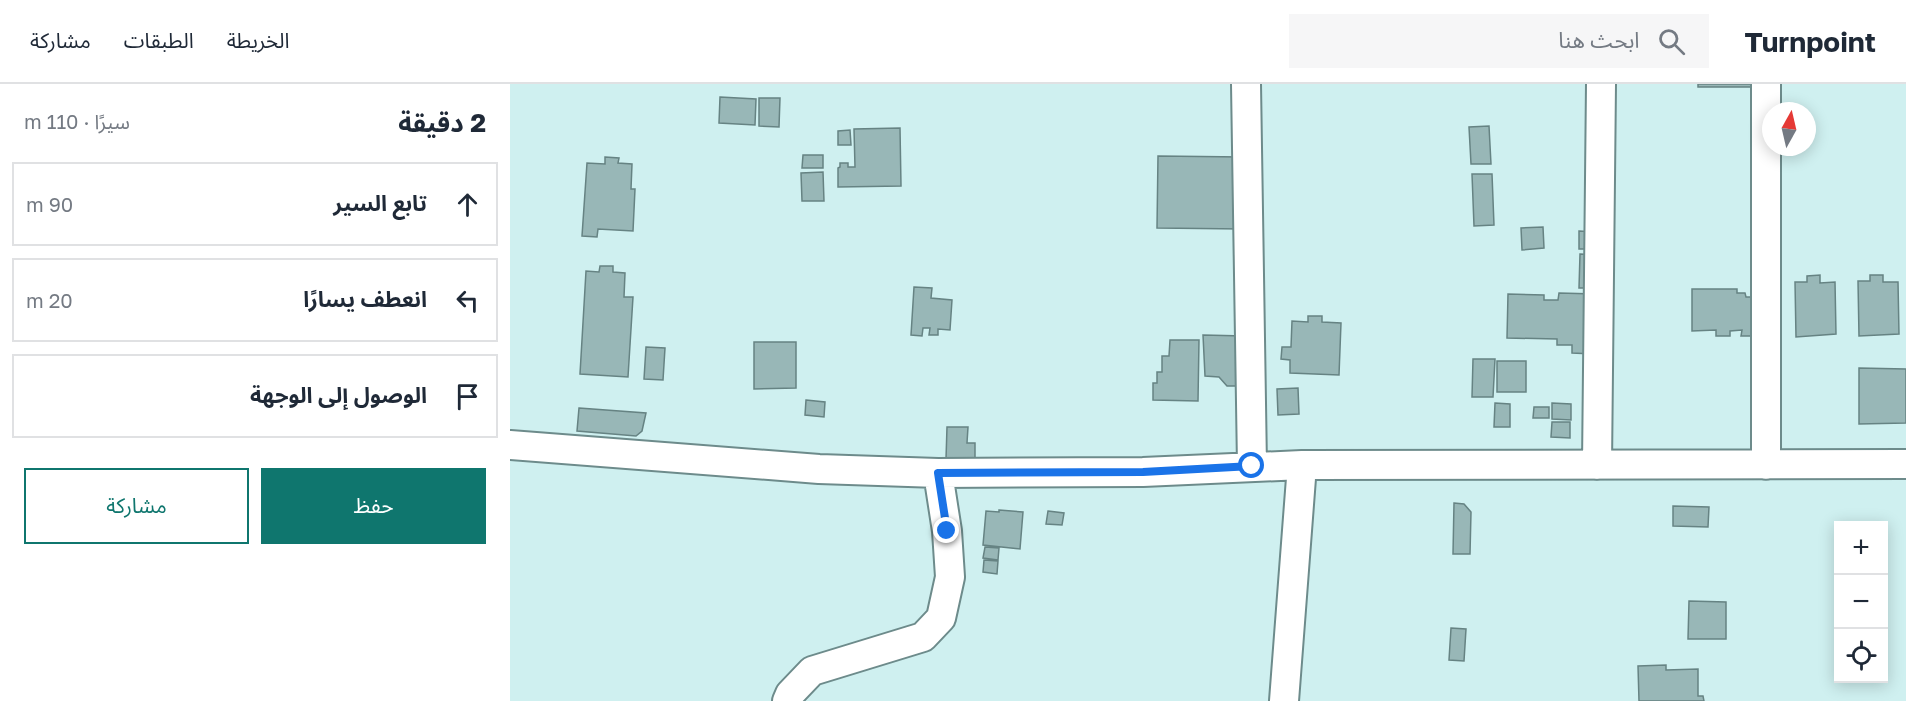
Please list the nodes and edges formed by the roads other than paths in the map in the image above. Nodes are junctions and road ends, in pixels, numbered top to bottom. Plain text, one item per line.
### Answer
1 (1246, 84) edge
2 (1601, 84) edge
3 (1766, 84) edge
4 (510, 445) edge
5 (1906, 464) edge
6 (1302, 465) junction
7 (1597, 465) junction
8 (1766, 465) junction
9 (1252, 466) junction
10 (938, 473) junction
11 (787, 701) edge
12 (1284, 701) edge

1 - 9 street
2 - 7 street
3 - 8 street
4 - 10 street
5 - 8 street
6 - 7 street
6 - 9 street
6 - 12 street
7 - 8 street
9 - 10 street
10 - 11 street

